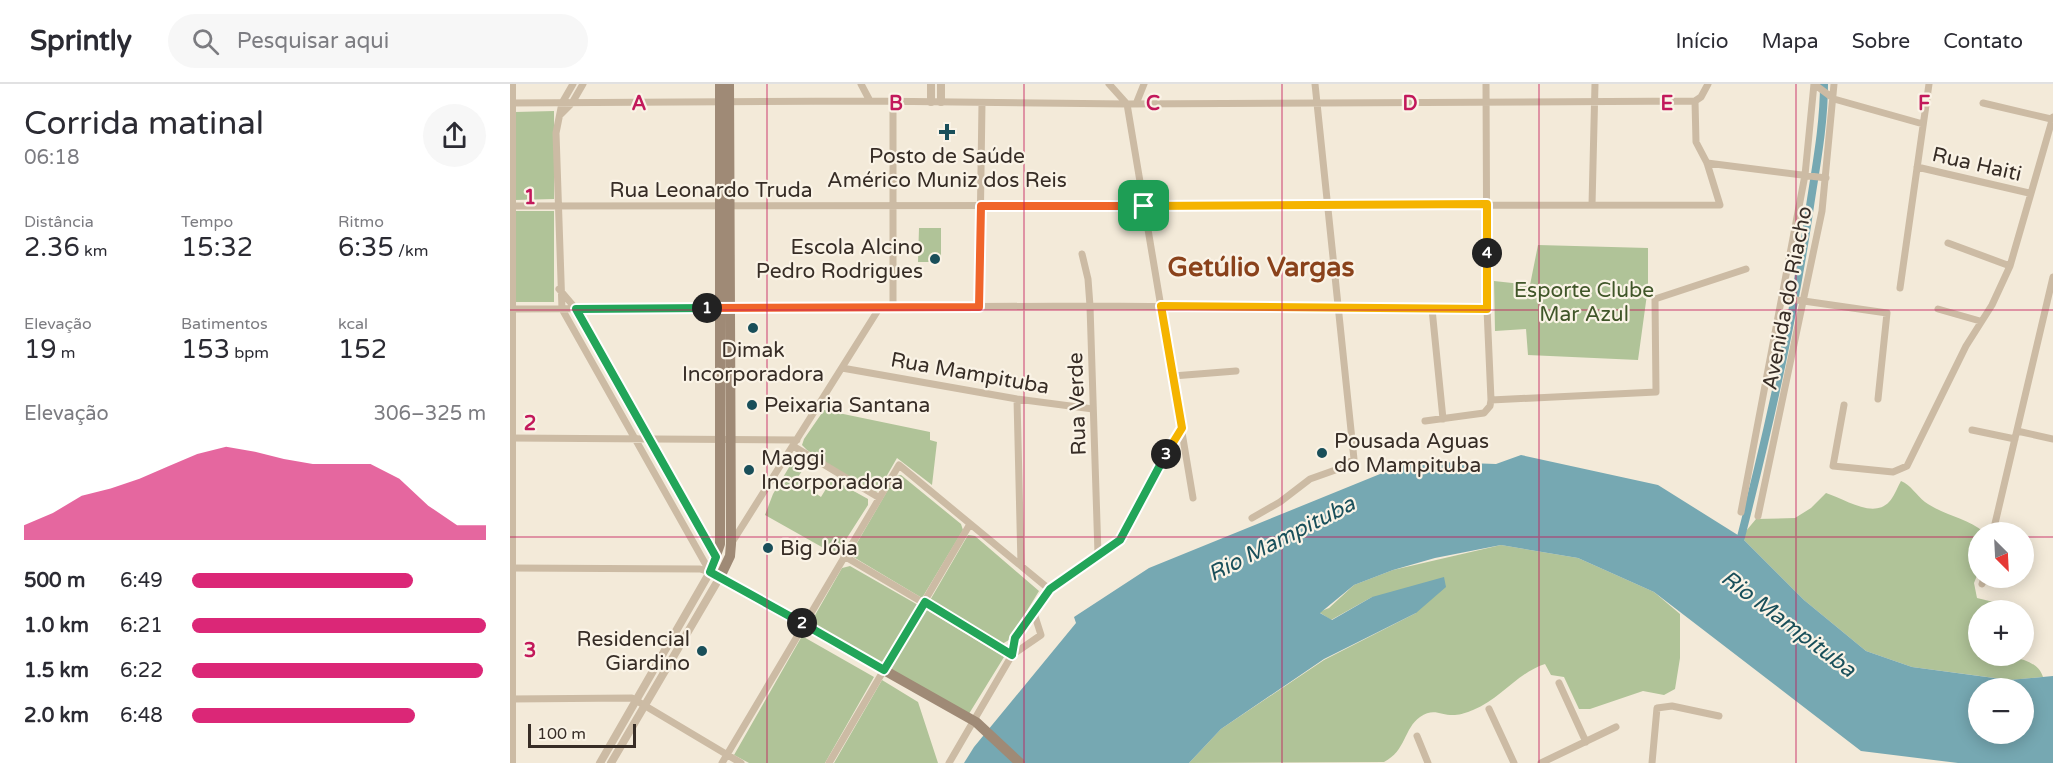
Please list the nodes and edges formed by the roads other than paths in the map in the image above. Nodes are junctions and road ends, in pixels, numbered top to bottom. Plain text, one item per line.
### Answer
1 (512, 84) edge
2 (573, 84) edge
3 (583, 84) edge
4 (720, 84) edge
5 (729, 84) edge
6 (861, 84) edge
7 (931, 84) edge
8 (941, 84) edge
9 (1109, 84) edge
10 (1144, 84) edge
11 (1315, 84) edge
12 (1486, 84) edge
13 (1595, 84) edge
14 (1708, 84) edge
15 (1814, 84) edge
16 (1834, 84) edge
17 (1929, 84) edge
18 (1834, 99) junction
19 (870, 101) junction
20 (892, 101) junction
21 (1695, 101) junction
22 (936, 102) junction
23 (1486, 102) junction
24 (511, 103) edge
25 (562, 103) junction
26 (572, 103) junction
27 (725, 103) junction
28 (982, 103) junction
29 (1595, 103) junction
30 (1983, 103) dead end
31 (1127, 104) junction
32 (1136, 104) junction
33 (1317, 104) junction
34 (561, 114) junction
35 (2052, 118) edge
36 (1923, 124) junction
37 (1707, 163) junction
38 (1917, 167) junction
39 (1805, 175) junction
40 (1826, 177) junction
41 (2029, 193) junction
42 (1487, 204) junction
43 (1592, 204) junction
44 (726, 205) junction
45 (1328, 205) junction
46 (511, 206) edge
47 (556, 206) junction
48 (981, 206) junction
49 (1144, 206) junction
50 (892, 207) junction
51 (1948, 243) dead end
52 (1082, 254) dead end
53 (2010, 266) junction
54 (1746, 269) dead end
55 (2053, 277) edge
56 (1900, 288) dead end
57 (559, 289) junction
58 (1783, 298) junction
59 (1804, 301) junction
60 (1090, 306) junction
61 (1161, 306) junction
62 (880, 307) junction
63 (893, 307) junction
64 (979, 307) junction
65 (725, 308) junction
66 (1339, 308) junction
67 (511, 309) edge
68 (562, 309) junction
69 (576, 309) junction
70 (1432, 309) junction
71 (1487, 309) junction
72 (1938, 309) dead end
73 (1980, 321) junction
74 (842, 368) junction
75 (1236, 371) dead end
76 (1173, 376) junction
77 (1017, 399) junction
78 (1878, 399) dead end
79 (1491, 400) junction
80 (1844, 405) dead end
81 (1093, 409) junction
82 (1443, 418) junction
83 (1425, 421) dead end
84 (1182, 428) junction
85 (1972, 430) dead end
86 (2016, 435) junction
87 (512, 438) edge
88 (636, 438) junction
89 (651, 438) junction
90 (718, 438) junction
91 (730, 438) junction
92 (2053, 439) edge
93 (795, 443) junction
94 (1753, 461) junction
95 (1769, 465) junction
96 (719, 478) junction
97 (878, 497) junction
98 (1193, 498) dead end
99 (1741, 512) dead end
100 (1758, 516) dead end
101 (1252, 518) dead end
102 (1995, 522) edge
103 (970, 524) junction
104 (731, 543) junction
105 (1098, 554) junction
106 (844, 556) junction
107 (716, 557) junction
108 (1021, 565) junction
109 (511, 568) edge
110 (715, 574) junction
111 (1050, 589) junction
112 (925, 602) junction
113 (1033, 610) junction
114 (804, 625) junction
115 (1012, 655) junction
116 (884, 670) junction
117 (1559, 683) dead end
118 (511, 699) edge
119 (641, 703) junction
120 (1489, 709) dead end
121 (1719, 716) dead end
122 (972, 720) junction
123 (1616, 728) dead end
124 (1416, 736) dead end
125 (1586, 742) junction
126 (727, 755) junction
127 (512, 763) edge
128 (600, 763) edge
129 (611, 763) edge
130 (722, 763) edge
131 (741, 763) edge
132 (829, 763) edge
133 (949, 763) edge
134 (1020, 763) edge
135 (1428, 763) edge
136 (1514, 763) edge
137 (1541, 763) edge
138 (1652, 763) edge

1 - 24 street
2 - 25 street
3 - 26 street
4 - 27 main road
5 - 27 main road
6 - 19 street
7 - 22 street
8 - 22 street
9 - 31 street
10 - 32 street
11 - 33 street
12 - 23 street
13 - 29 street
14 - 21 street
15 - 18 street
15 - 39 street, Avenida do Riacho
16 - 18 street, Avenida do Riacho
17 - 36 street
18 - 36 street
18 - 40 street, Avenida do Riacho
19 - 20 street
19 - 27 street
20 - 22 street
20 - 50 street
21 - 29 street
21 - 37 street
22 - 28 street
23 - 29 street
23 - 33 street
23 - 42 street
24 - 25 street
24 - 46 street
25 - 26 street
25 - 34 street
26 - 27 street
26 - 34 street
27 - 44 main road
28 - 31 street
28 - 48 street
29 - 43 street
30 - 35 street
31 - 32 street
31 - 49 street
32 - 33 street
33 - 45 street
34 - 47 street
35 - 41 street
36 - 38 street
37 - 39 street
37 - 43 street, Rua Leonardo Truda
38 - 41 street, Rua Haiti
38 - 56 street
39 - 40 street
39 - 58 street, Avenida do Riacho
40 - 59 street, Avenida do Riacho
41 - 53 street
42 - 43 street, Rua Leonardo Truda
42 - 45 street, Rua Leonardo Truda
42 - 71 street
44 - 47 street, Rua Leonardo Truda
44 - 50 street, Rua Leonardo Truda
44 - 65 main road
45 - 49 street, Rua Leonardo Truda
45 - 66 street
46 - 47 street, Rua Leonardo Truda
46 - 67 street
47 - 57 street
48 - 49 street, Rua Leonardo Truda
48 - 50 street, Rua Leonardo Truda
48 - 64 street
49 - 61 street
50 - 63 street
51 - 53 street
52 - 60 street, Rua Verde
53 - 73 street
54 - 79 street
55 - 86 street
57 - 68 street
57 - 69 street
58 - 59 street
58 - 94 street, Avenida do Riacho
59 - 78 street
59 - 95 street, Avenida do Riacho
60 - 61 street
60 - 64 street
60 - 81 street, Rua Verde
61 - 66 street
61 - 76 street
62 - 63 street
62 - 65 street
62 - 74 street
63 - 64 street
65 - 69 street
65 - 90 main road
65 - 91 main road
66 - 70 street
66 - 101 street
67 - 68 street
67 - 87 street
68 - 69 street
68 - 88 street
69 - 89 street
70 - 71 street
70 - 82 street
71 - 79 street
72 - 73 street
73 - 80 street
74 - 77 street, Rua Mampituba
74 - 93 street
75 - 76 street
76 - 84 street
77 - 81 street, Rua Mampituba
77 - 108 street
79 - 82 street
81 - 105 street, Rua Verde
82 - 83 street
84 - 98 street
84 - 105 street
85 - 86 street
86 - 92 street
86 - 102 street
87 - 88 street
87 - 109 street
88 - 89 street
88 - 110 street
89 - 90 street
89 - 107 street
90 - 91 street
90 - 96 main road
91 - 93 street
91 - 104 main road
93 - 97 street
93 - 104 street
94 - 95 street
94 - 99 street, Avenida do Riacho
95 - 100 street, Avenida do Riacho
96 - 107 main road
96 - 110 main road
97 - 103 street
97 - 106 street
103 - 108 street
103 - 112 street
104 - 110 main road
105 - 111 street
106 - 112 street
106 - 114 street
107 - 110 main road
108 - 111 street
109 - 110 street
109 - 118 street
110 - 114 main road
110 - 119 street
111 - 113 street
112 - 115 street
112 - 116 street
113 - 115 street
113 - 115 street
114 - 116 main road
114 - 126 street
115 - 122 street
116 - 122 main road
116 - 132 street
117 - 125 street
118 - 119 street
118 - 127 street
119 - 126 street
119 - 128 street
119 - 129 street
120 - 136 street
121 - 138 street
122 - 133 street
122 - 134 main road
123 - 125 street
124 - 135 street
125 - 137 street
126 - 130 street
126 - 131 street

